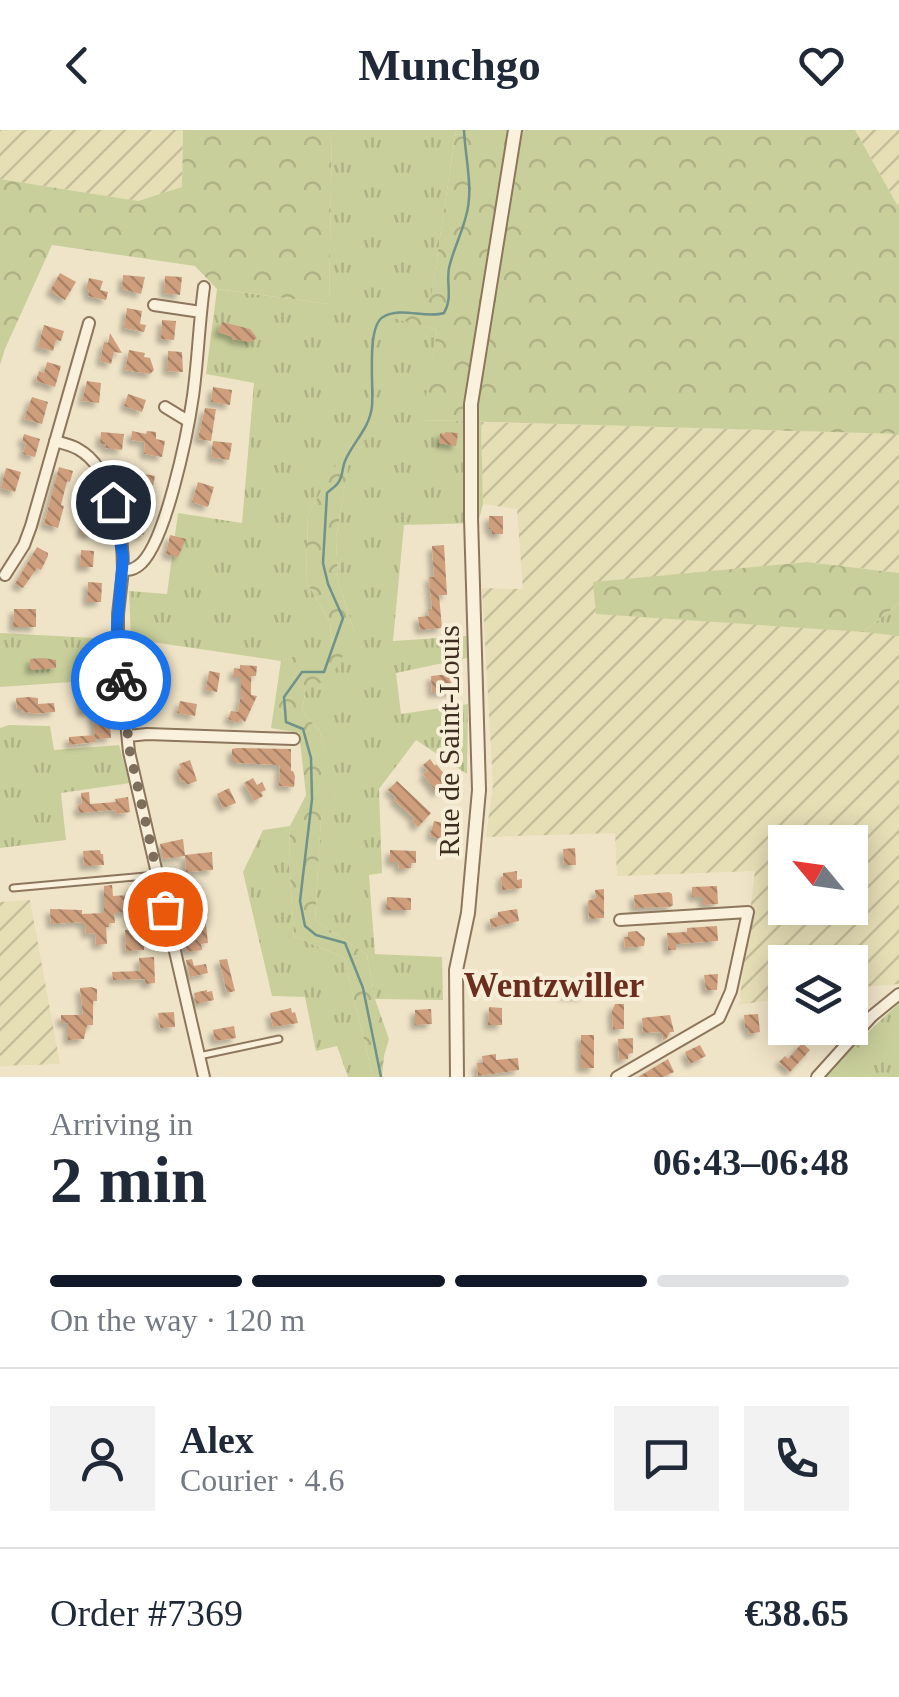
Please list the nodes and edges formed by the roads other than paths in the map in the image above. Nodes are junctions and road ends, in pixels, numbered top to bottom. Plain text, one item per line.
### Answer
1 (515, 130) edge
2 (204, 287) dead end
3 (154, 305) dead end
4 (201, 312) junction
5 (89, 322) dead end
6 (164, 408) dead end
7 (188, 421) junction
8 (55, 441) junction
9 (123, 570) junction
10 (5, 574) dead end
11 (128, 736) junction
12 (294, 739) dead end
13 (157, 875) junction
14 (13, 888) dead end
15 (620, 920) dead end
16 (899, 994) edge
17 (280, 1039) dead end
18 (200, 1056) junction
19 (204, 1077) edge
20 (456, 1077) edge
21 (617, 1077) edge
22 (816, 1077) edge

1 - 20 street, Rue de Saint-Louis
2 - 4 street
3 - 4 street
4 - 7 street
5 - 8 street
6 - 7 street
7 - 9 street
8 - 9 street
8 - 10 street
9 - 11 street
11 - 12 street
11 - 13 street
13 - 14 lane
13 - 18 street
15 - 21 street
16 - 22 street
17 - 18 lane
18 - 19 street

